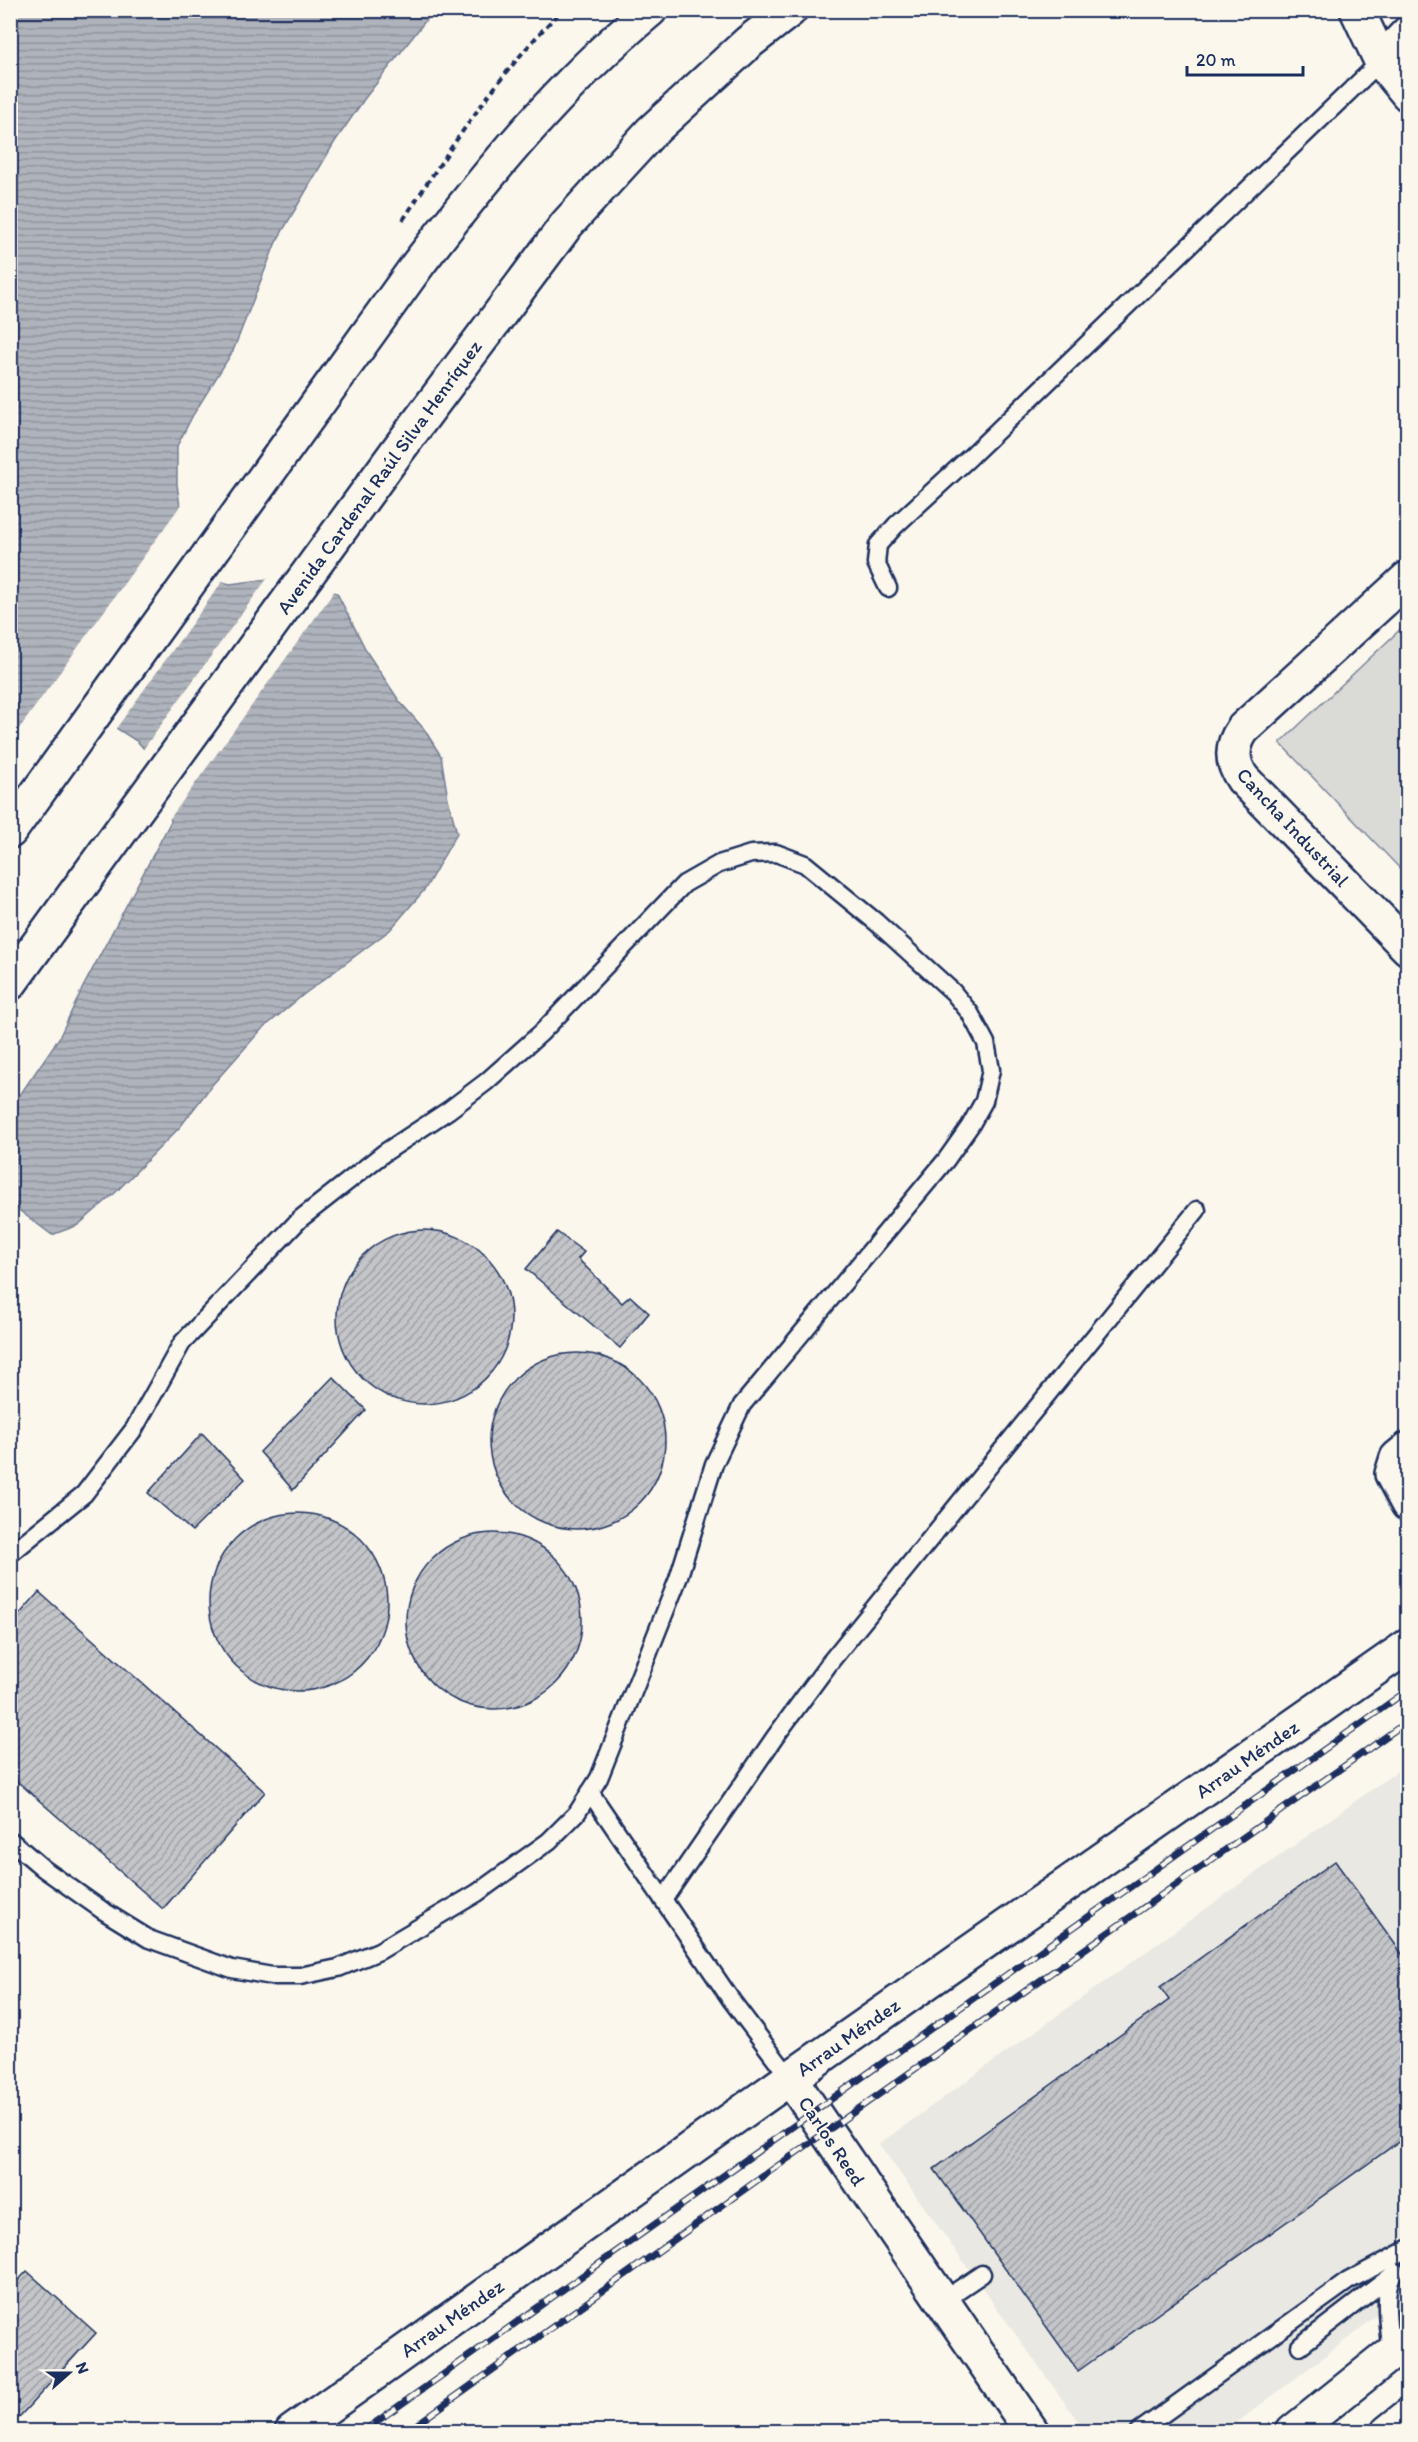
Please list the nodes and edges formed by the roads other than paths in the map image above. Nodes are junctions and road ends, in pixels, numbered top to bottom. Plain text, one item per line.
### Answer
1 (650, 10) edge
2 (790, 10) edge
3 (1357, 10) edge
4 (1407, 33) edge
5 (1381, 61) junction
6 (1407, 94) edge
7 (1407, 578) edge
8 (888, 588) dead end
9 (10, 831) edge
10 (1407, 948) edge
11 (10, 983) edge
12 (1197, 1210) dead end
13 (1407, 1449) edge
14 (1407, 1504) edge
15 (10, 1554) edge
16 (1407, 1646) edge
17 (590, 1792) junction
18 (10, 1840) edge
19 (663, 1900) junction
20 (790, 2078) junction
21 (1407, 2249) edge
22 (1407, 2256) edge
23 (982, 2274) dead end
24 (1391, 2276) junction
25 (942, 2301) junction
26 (1300, 2346) dead end
27 (1399, 2347) edge
28 (1407, 2416) edge
29 (292, 2432) edge
30 (1032, 2432) edge
31 (1138, 2432) edge
32 (1293, 2432) edge
33 (1388, 2432) edge

1 - 9 street
2 - 11 street, Avenida Cardenal Raúl Silva Henríquez
3 - 5 street
4 - 5 street
5 - 6 street
5 - 8 lane
7 - 10 street, Cancha Industrial
12 - 19 lane
13 - 14 street
15 - 17 lane
16 - 20 street, Arrau Méndez
17 - 18 lane
17 - 19 lane, Carlos Reed
19 - 20 lane, Carlos Reed
20 - 25 street, Carlos Reed
20 - 29 street, Arrau Méndez
21 - 31 lane
22 - 24 lane
23 - 25 lane
24 - 26 lane
24 - 27 lane
25 - 30 street, Carlos Reed
27 - 32 street
28 - 33 street

